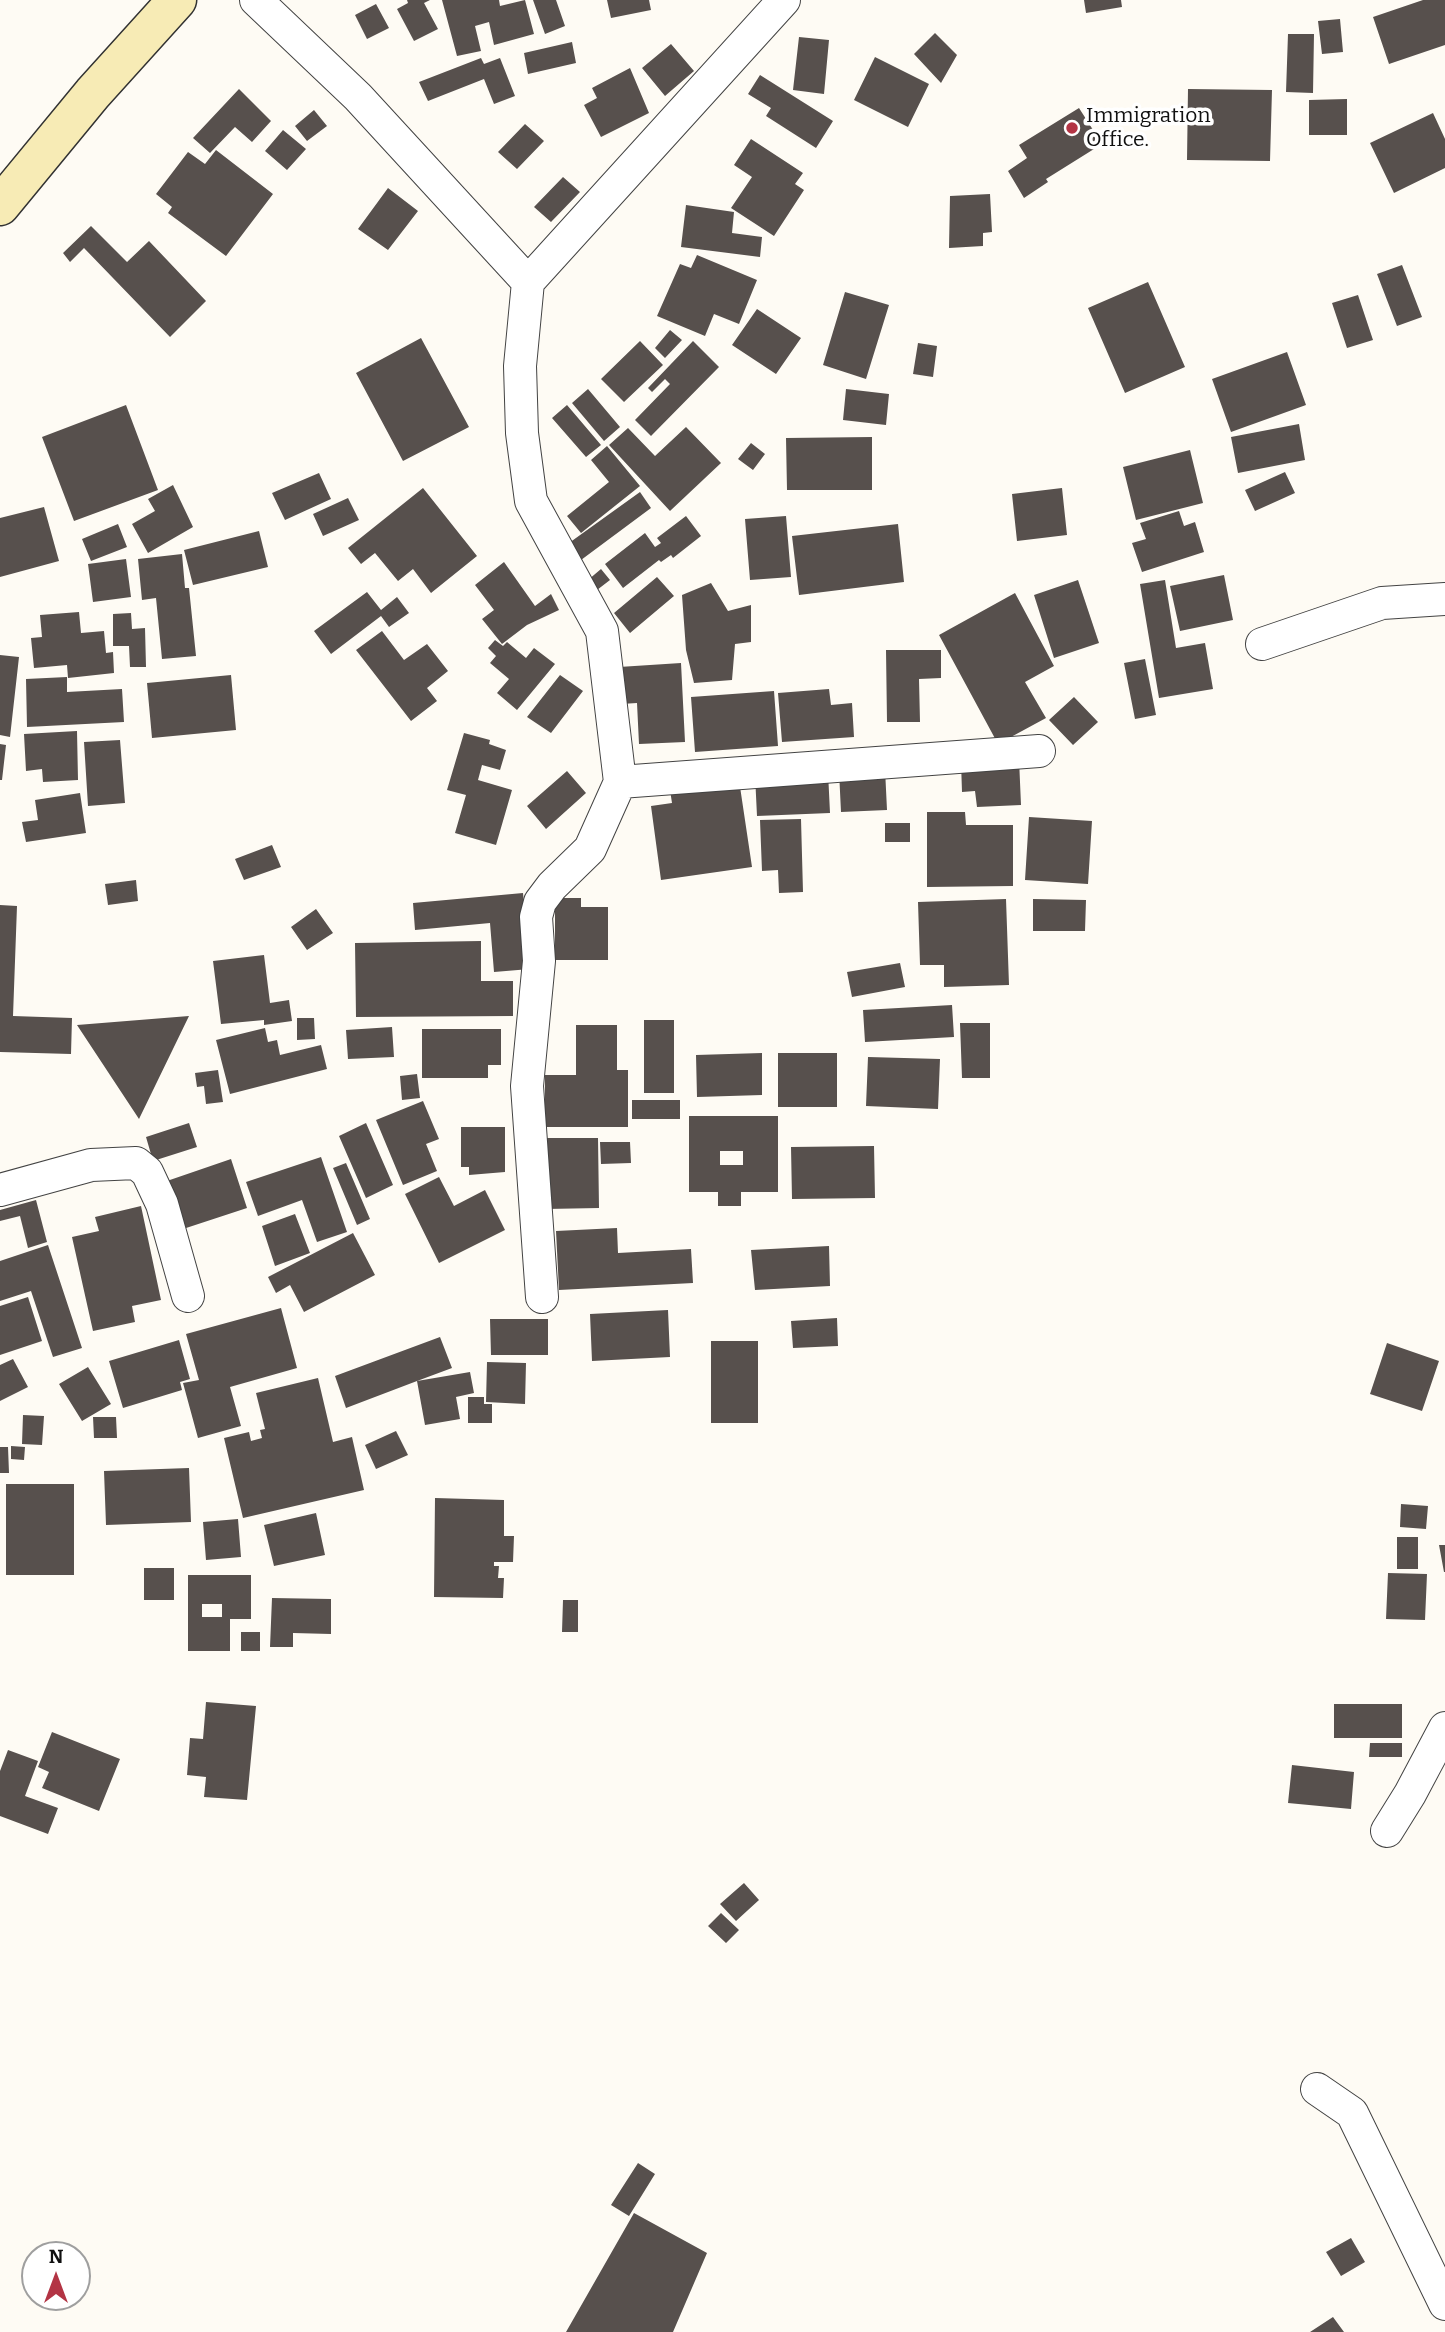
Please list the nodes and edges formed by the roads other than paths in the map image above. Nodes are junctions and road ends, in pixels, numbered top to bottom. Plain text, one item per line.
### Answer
1 (177, 0) edge
2 (256, 0) edge
3 (784, 0) edge
4 (0, 206) edge
5 (528, 282) junction
6 (1445, 599) edge
7 (1262, 644) dead end
8 (1039, 751) dead end
9 (621, 782) junction
10 (0, 1190) edge
11 (188, 1296) dead end
12 (542, 1297) dead end
13 (1445, 1728) edge
14 (1387, 1831) dead end
15 (1317, 2089) dead end
16 (1445, 2304) edge

1 - 4 main road
2 - 5 street
3 - 5 street
5 - 9 street
6 - 7 street
8 - 9 street
9 - 12 street
10 - 11 street
13 - 14 street
15 - 16 street

